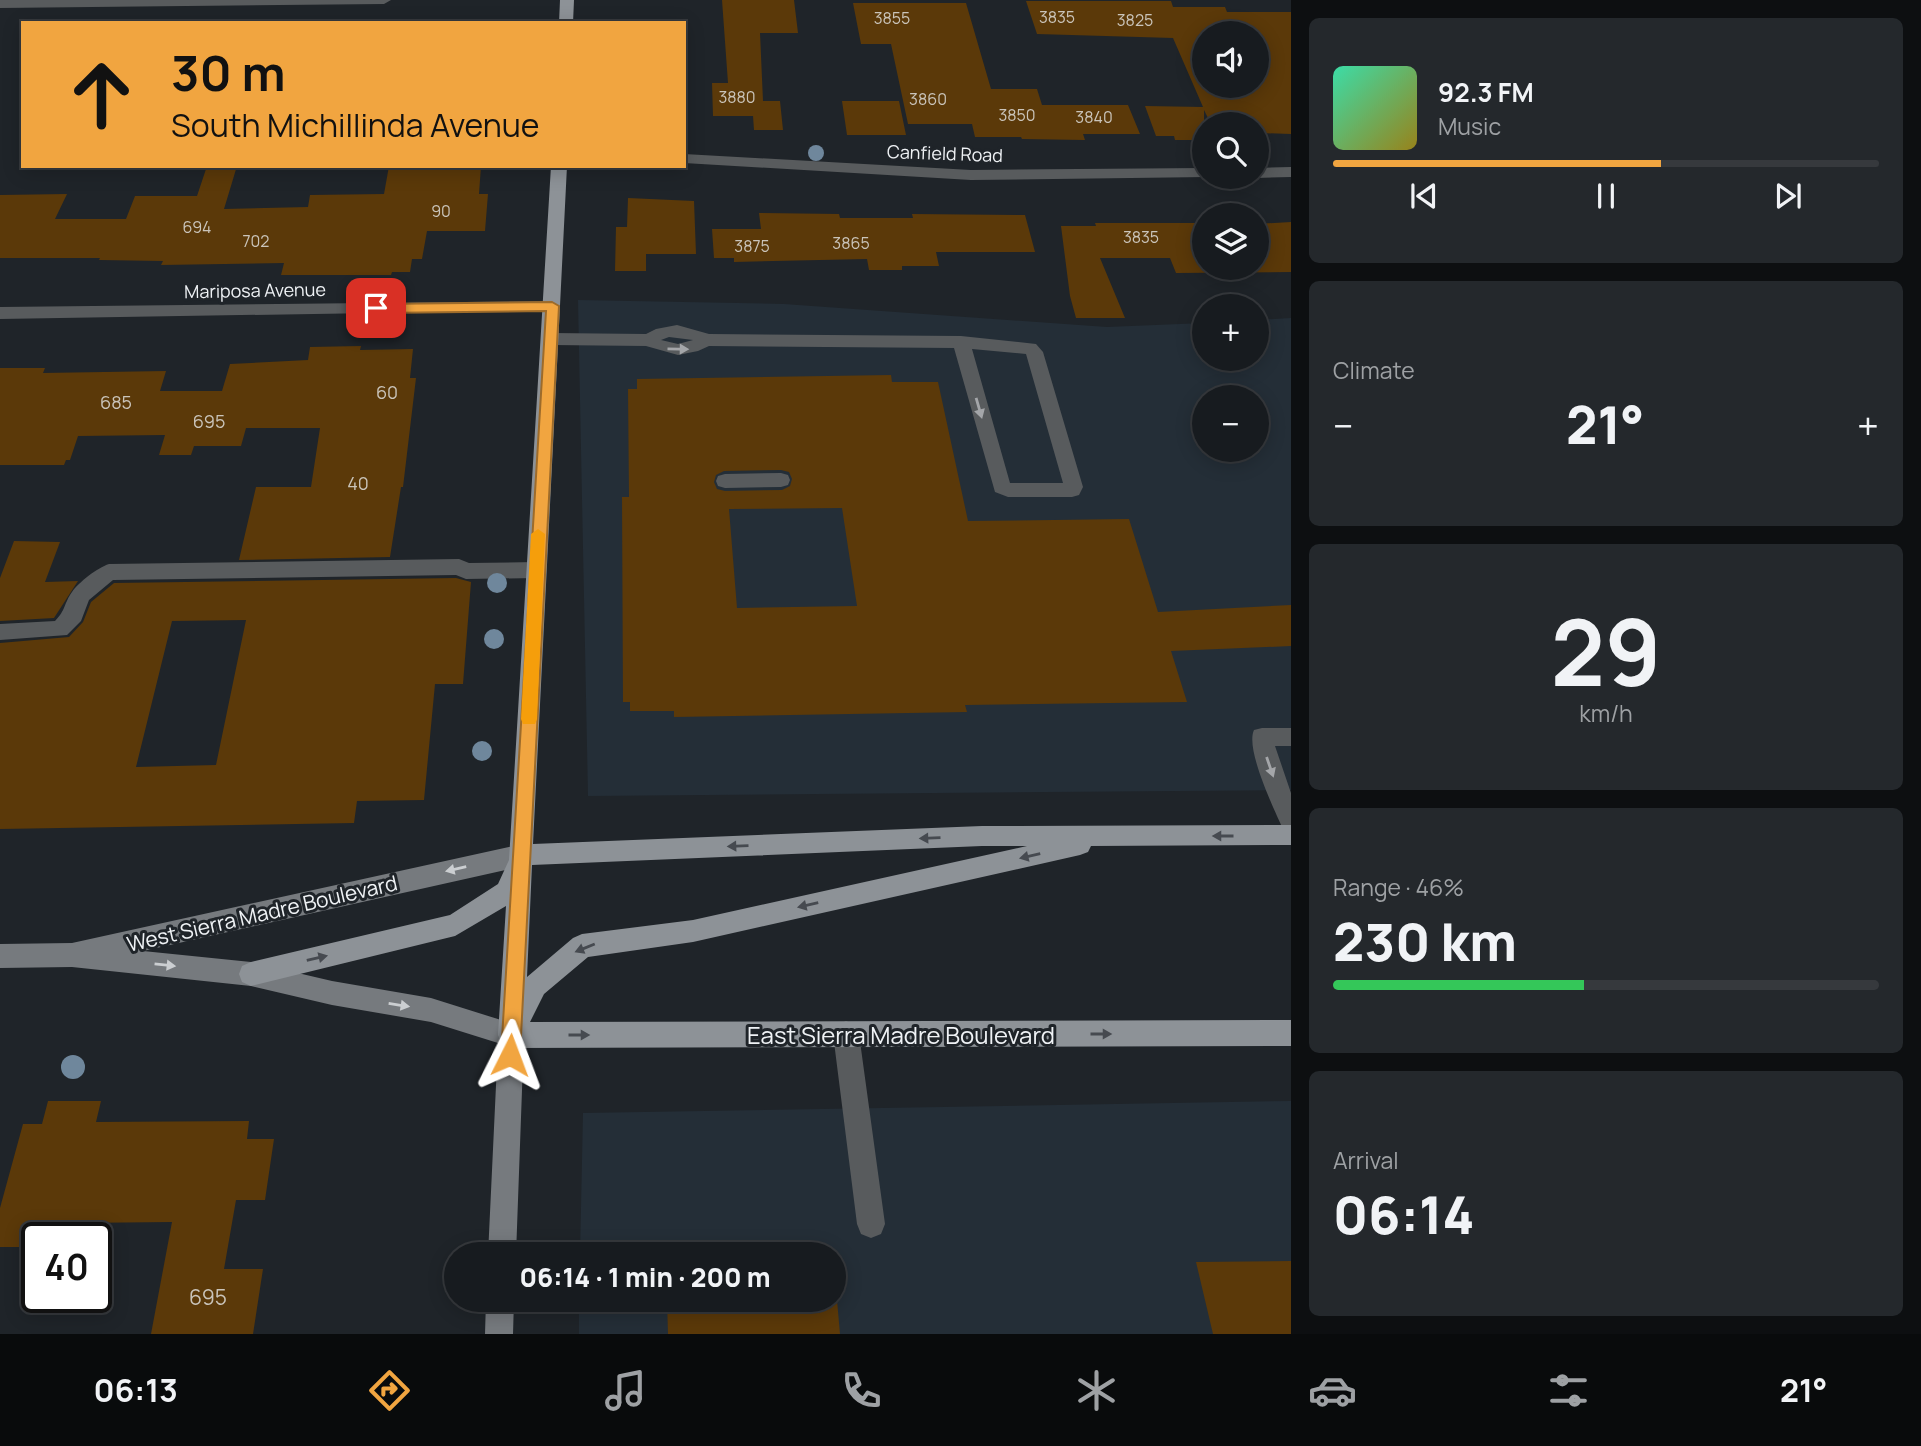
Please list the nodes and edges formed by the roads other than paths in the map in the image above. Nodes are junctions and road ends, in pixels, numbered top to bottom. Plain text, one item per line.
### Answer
1 (384, 0) edge
2 (567, 0) edge
3 (0, 4) edge
4 (566, 21) edge
5 (686, 158) edge
6 (559, 168) edge
7 (1291, 172) edge
8 (1192, 173) edge
9 (1269, 173) edge
10 (552, 306) junction
11 (0, 313) edge
12 (551, 339) junction
13 (961, 342) junction
14 (780, 480) dead end
15 (725, 481) dead end
16 (536, 570) junction
17 (0, 632) edge
18 (1291, 737) edge
19 (1291, 822) edge
20 (1291, 835) edge
21 (1121, 836) junction
22 (523, 855) junction
23 (72, 955) junction
24 (0, 956) edge
25 (251, 974) junction
26 (1291, 1033) edge
27 (846, 1034) junction
28 (511, 1035) junction
29 (871, 1224) dead end
30 (503, 1242) edge
31 (500, 1312) edge
32 (499, 1334) edge

1 - 3 street
2 - 4 main road
5 - 8 street, Canfield Road
6 - 10 main road
7 - 9 street
10 - 11 street, Mariposa Avenue
10 - 12 main road
12 - 13 street
12 - 16 main road
13 -> 13 street
14 - 15 street
16 - 17 street
16 - 22 main road
18 -> 19 street
20 -> 21 main road
21 -> 22 main road
21 -> 28 main road
22 -> 23 street, West Sierra Madre Boulevard
25 -> 22 main road
22 - 28 main road
23 - 24 street, West Sierra Madre Boulevard
23 -> 25 street
25 -> 28 street
27 -> 26 main road, East Sierra Madre Boulevard
28 -> 27 main road, East Sierra Madre Boulevard
27 - 29 street
28 - 30 street
31 - 32 street

